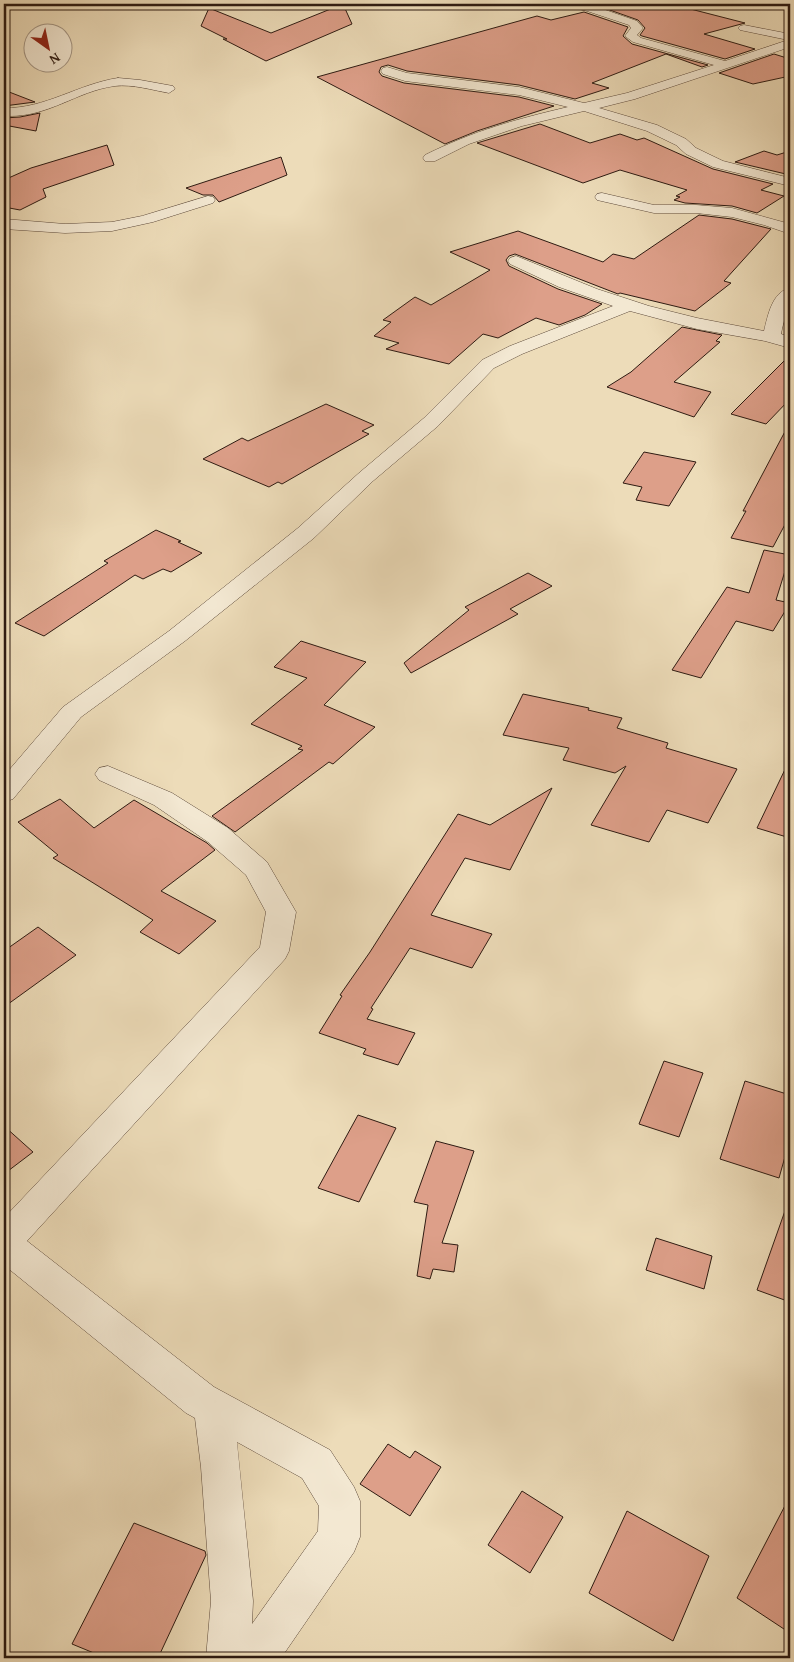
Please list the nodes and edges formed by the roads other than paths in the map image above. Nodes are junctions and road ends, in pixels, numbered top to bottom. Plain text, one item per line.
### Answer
1 (570, 4) edge
2 (744, 28) dead end
3 (790, 37) edge
4 (790, 43) edge
5 (725, 65) junction
6 (386, 71) dead end
7 (169, 89) dead end
8 (587, 108) junction
9 (4, 112) edge
10 (430, 158) dead end
11 (790, 182) edge
12 (602, 197) dead end
13 (208, 200) dead end
14 (4, 224) edge
15 (790, 229) edge
16 (516, 261) dead end
17 (790, 293) edge
18 (630, 305) junction
19 (772, 336) junction
20 (790, 343) edge
21 (108, 774) dead end
22 (4, 793) edge
23 (4, 1243) edge
24 (213, 1408) junction
25 (228, 1658) edge
26 (255, 1658) edge

1 - 5 street
2 - 3 street
4 - 5 street
5 - 8 street
6 - 8 street
7 - 9 street
8 - 10 street
8 - 11 street
12 - 15 street
13 - 14 street
16 - 18 street
17 - 19 street
18 - 19 street
18 - 22 street
19 - 20 street
21 - 23 street
23 - 24 street
24 - 25 street
24 - 26 street

